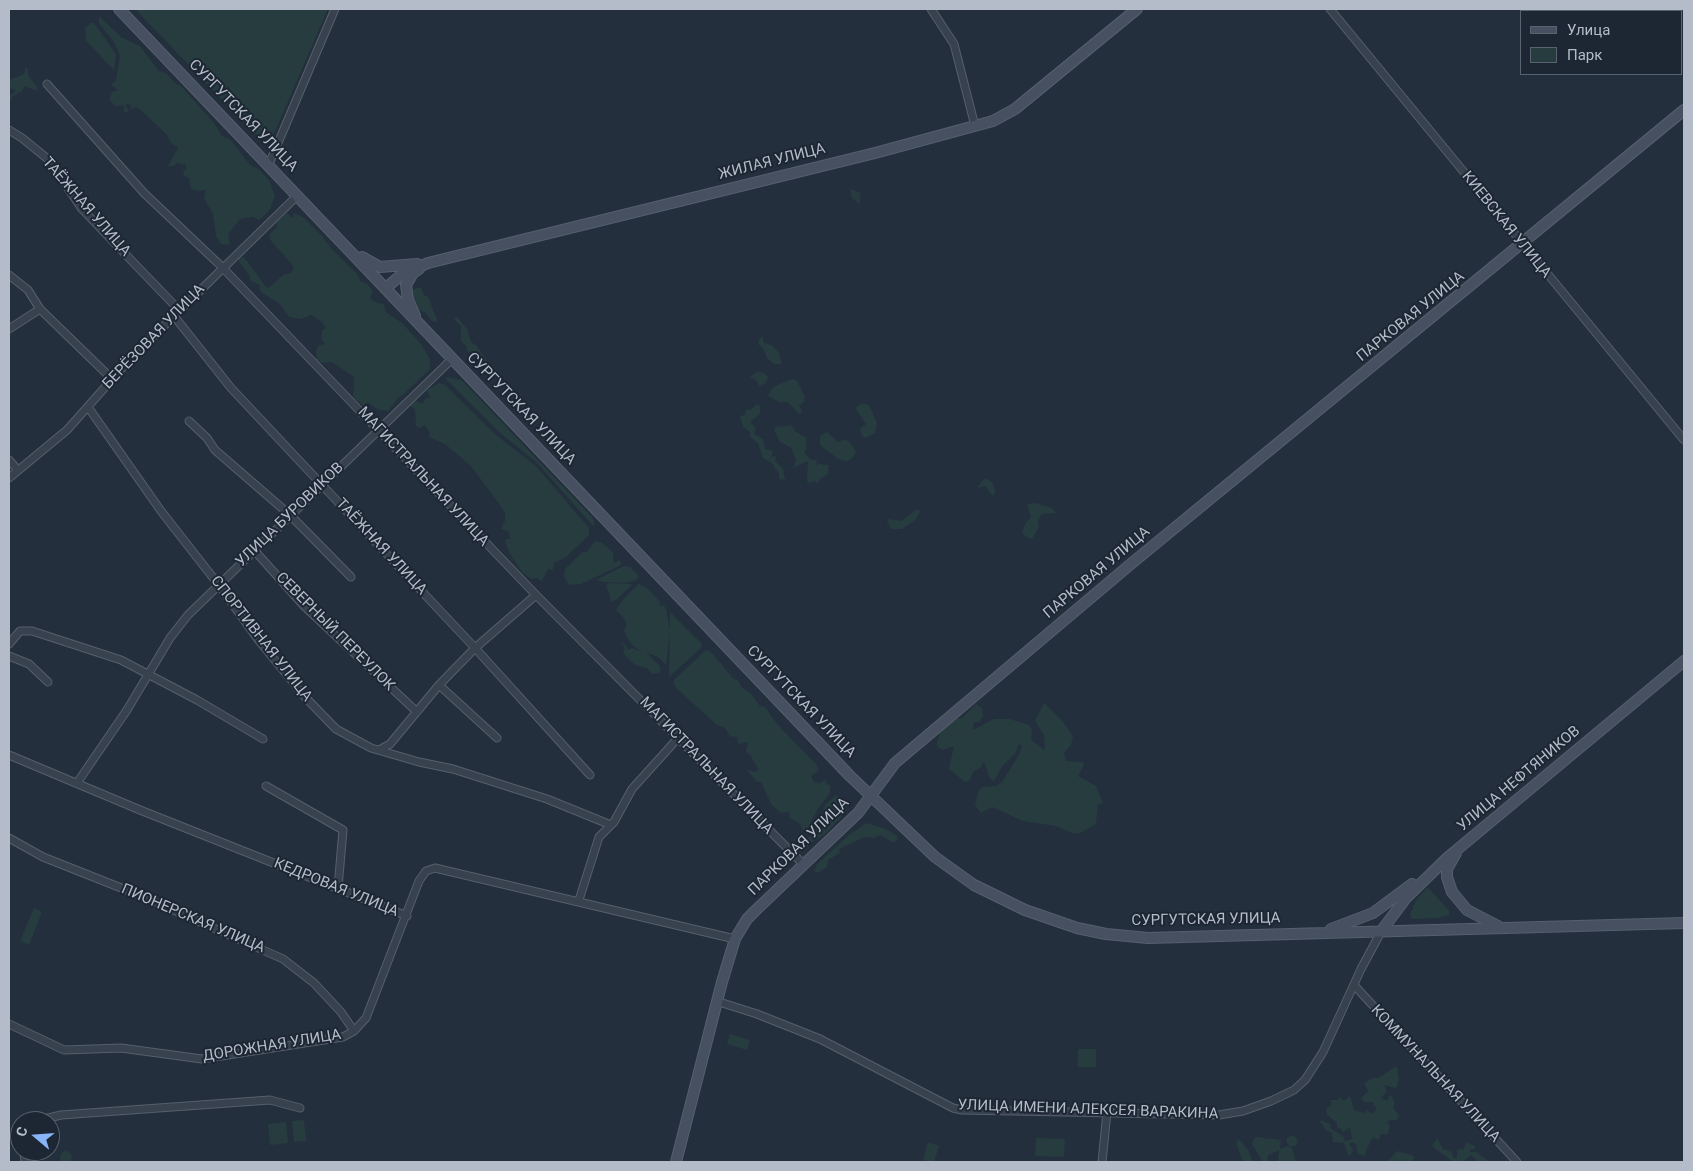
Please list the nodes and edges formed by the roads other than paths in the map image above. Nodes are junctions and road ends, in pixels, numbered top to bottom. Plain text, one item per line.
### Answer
1 (119, 9) edge
2 (335, 9) edge
3 (931, 9) edge
4 (1137, 9) edge
5 (1330, 9) edge
6 (47, 84) dead end
7 (1684, 110) edge
8 (975, 126) junction
9 (9, 130) edge
10 (269, 164) junction
11 (298, 195) junction
12 (1522, 245) junction
13 (351, 251) junction
14 (428, 263) junction
15 (222, 267) junction
16 (9, 275) edge
17 (386, 288) junction
18 (40, 310) junction
19 (177, 313) junction
20 (417, 322) junction
21 (9, 329) edge
22 (452, 359) junction
23 (112, 379) junction
24 (88, 407) junction
25 (189, 420) dead end
26 (379, 430) junction
27 (1684, 440) edge
28 (9, 460) edge
29 (18, 470) junction
30 (9, 478) edge
31 (322, 484) junction
32 (290, 515) junction
33 (254, 550) junction
34 (351, 577) dead end
35 (218, 584) junction
36 (536, 594) junction
37 (9, 644) edge
38 (475, 648) junction
39 (9, 656) edge
40 (1684, 661) edge
41 (149, 673) junction
42 (48, 682) dead end
43 (439, 686) junction
44 (417, 712) junction
45 (496, 738) dead end
46 (678, 738) junction
47 (263, 739) dead end
48 (379, 750) junction
49 (9, 755) edge
50 (590, 775) dead end
51 (77, 783) junction
52 (266, 786) dead end
53 (870, 795) junction
54 (611, 825) junction
55 (9, 838) edge
56 (1463, 845) junction
57 (1447, 858) junction
58 (804, 865) junction
59 (338, 888) junction
60 (579, 900) junction
61 (407, 916) junction
62 (1684, 924) edge
63 (1504, 928) junction
64 (1382, 930) junction
65 (1322, 932) junction
66 (735, 939) junction
67 (1354, 985) junction
68 (716, 1001) junction
69 (9, 1024) edge
70 (354, 1031) junction
71 (300, 1108) dead end
72 (1107, 1112) junction
73 (60, 1115) edge
74 (676, 1162) edge
75 (1102, 1162) edge
76 (1517, 1162) edge

1 - 10 main road, СУРГУТСКАЯ УЛИЦА
2 - 10 street
3 - 8 street
4 - 8 main road, ЖИЛАЯ УЛИЦА
5 - 12 street, КИЕВСКАЯ УЛИЦА
6 - 15 street, МАГИСТРАЛЬНАЯ УЛИЦА
7 - 12 main road, ПАРКОВАЯ УЛИЦА
8 - 14 main road, ЖИЛАЯ УЛИЦА
9 - 19 street, ТАЁЖНАЯ УЛИЦА
10 - 11 main road, СУРГУТСКАЯ УЛИЦА
11 - 13 main road, СУРГУТСКАЯ УЛИЦА
11 - 15 street, БЕРЁЗОВАЯ УЛИЦА
12 - 27 street, КИЕВСКАЯ УЛИЦА
12 - 53 main road, ПАРКОВАЯ УЛИЦА
13 - 14 main road
13 - 17 main road, СУРГУТСКАЯ УЛИЦА
14 - 17 main road, ЖИЛАЯ УЛИЦА
14 - 20 main road
15 - 19 street, БЕРЁЗОВАЯ УЛИЦА
15 - 26 street, МАГИСТРАЛЬНАЯ УЛИЦА
16 - 18 street
17 - 20 main road, СУРГУТСКАЯ УЛИЦА
18 - 21 street
18 - 23 street
19 - 23 street, БЕРЁЗОВАЯ УЛИЦА
19 - 31 street, ТАЁЖНАЯ УЛИЦА
20 - 22 main road, СУРГУТСКАЯ УЛИЦА
22 - 26 street, УЛИЦА БУРОВИКОВ
22 - 53 main road, СУРГУТСКАЯ УЛИЦА
23 - 24 street, БЕРЁЗОВАЯ УЛИЦА
24 - 29 street, БЕРЁЗОВАЯ УЛИЦА
24 - 35 street, СПОРТИВНАЯ УЛИЦА
25 - 32 street
26 - 31 street, УЛИЦА БУРОВИКОВ
26 - 36 street, МАГИСТРАЛЬНАЯ УЛИЦА
28 - 29 street
29 - 30 street, БЕРЁЗОВАЯ УЛИЦА
31 - 32 street, УЛИЦА БУРОВИКОВ
31 - 38 street, ТАЁЖНАЯ УЛИЦА
32 - 33 street, УЛИЦА БУРОВИКОВ
32 - 34 street
33 - 35 street, УЛИЦА БУРОВИКОВ
33 - 44 street, СЕВЕРНЫЙ ПЕРЕУЛОК
35 - 41 street, УЛИЦА БУРОВИКОВ
35 - 48 street, СПОРТИВНАЯ УЛИЦА
36 - 38 street
36 - 46 street, МАГИСТРАЛЬНАЯ УЛИЦА
37 - 41 street
38 - 43 street
38 - 50 street, ТАЁЖНАЯ УЛИЦА
39 - 42 street
40 - 56 main road, УЛИЦА НЕФТЯНИКОВ
41 - 47 street
41 - 51 street, УЛИЦА БУРОВИКОВ
43 - 44 street
43 - 45 street
44 - 48 street
46 - 54 street
46 - 58 street, МАГИСТРАЛЬНАЯ УЛИЦА
48 - 54 street, СПОРТИВНАЯ УЛИЦА
49 - 51 street, КЕДРОВАЯ УЛИЦА
51 - 59 street, КЕДРОВАЯ УЛИЦА
52 - 59 street
53 - 58 main road, ПАРКОВАЯ УЛИЦА
53 - 65 main road, СУРГУТСКАЯ УЛИЦА
54 - 60 street
55 - 70 street, ПИОНЕРСКАЯ УЛИЦА
56 - 57 main road, УЛИЦА НЕФТЯНИКОВ
56 - 63 main road
57 - 64 main road, УЛИЦА НЕФТЯНИКОВ
57 - 65 main road
58 - 66 main road, ПАРКОВАЯ УЛИЦА
59 - 61 street, КЕДРОВАЯ УЛИЦА
60 - 61 street, КЕДРОВАЯ УЛИЦА
60 - 66 street, КЕДРОВАЯ УЛИЦА
61 - 70 street, ДОРОЖНАЯ УЛИЦА
62 - 63 main road, СУРГУТСКАЯ УЛИЦА
63 - 64 main road, СУРГУТСКАЯ УЛИЦА
64 - 65 main road, СУРГУТСКАЯ УЛИЦА
64 - 67 street, УЛИЦА ИМЕНИ АЛЕКСЕЯ ВАРАКИНА
66 - 68 main road, ПАРКОВАЯ УЛИЦА
67 - 72 street, УЛИЦА ИМЕНИ АЛЕКСЕЯ ВАРАКИНА
67 - 76 street, КОММУНАЛЬНАЯ УЛИЦА
68 - 72 street, УЛИЦА ИМЕНИ АЛЕКСЕЯ ВАРАКИНА
68 - 74 main road, ПАРКОВАЯ УЛИЦА
69 - 70 street, ДОРОЖНАЯ УЛИЦА
71 - 73 street
72 - 75 street

